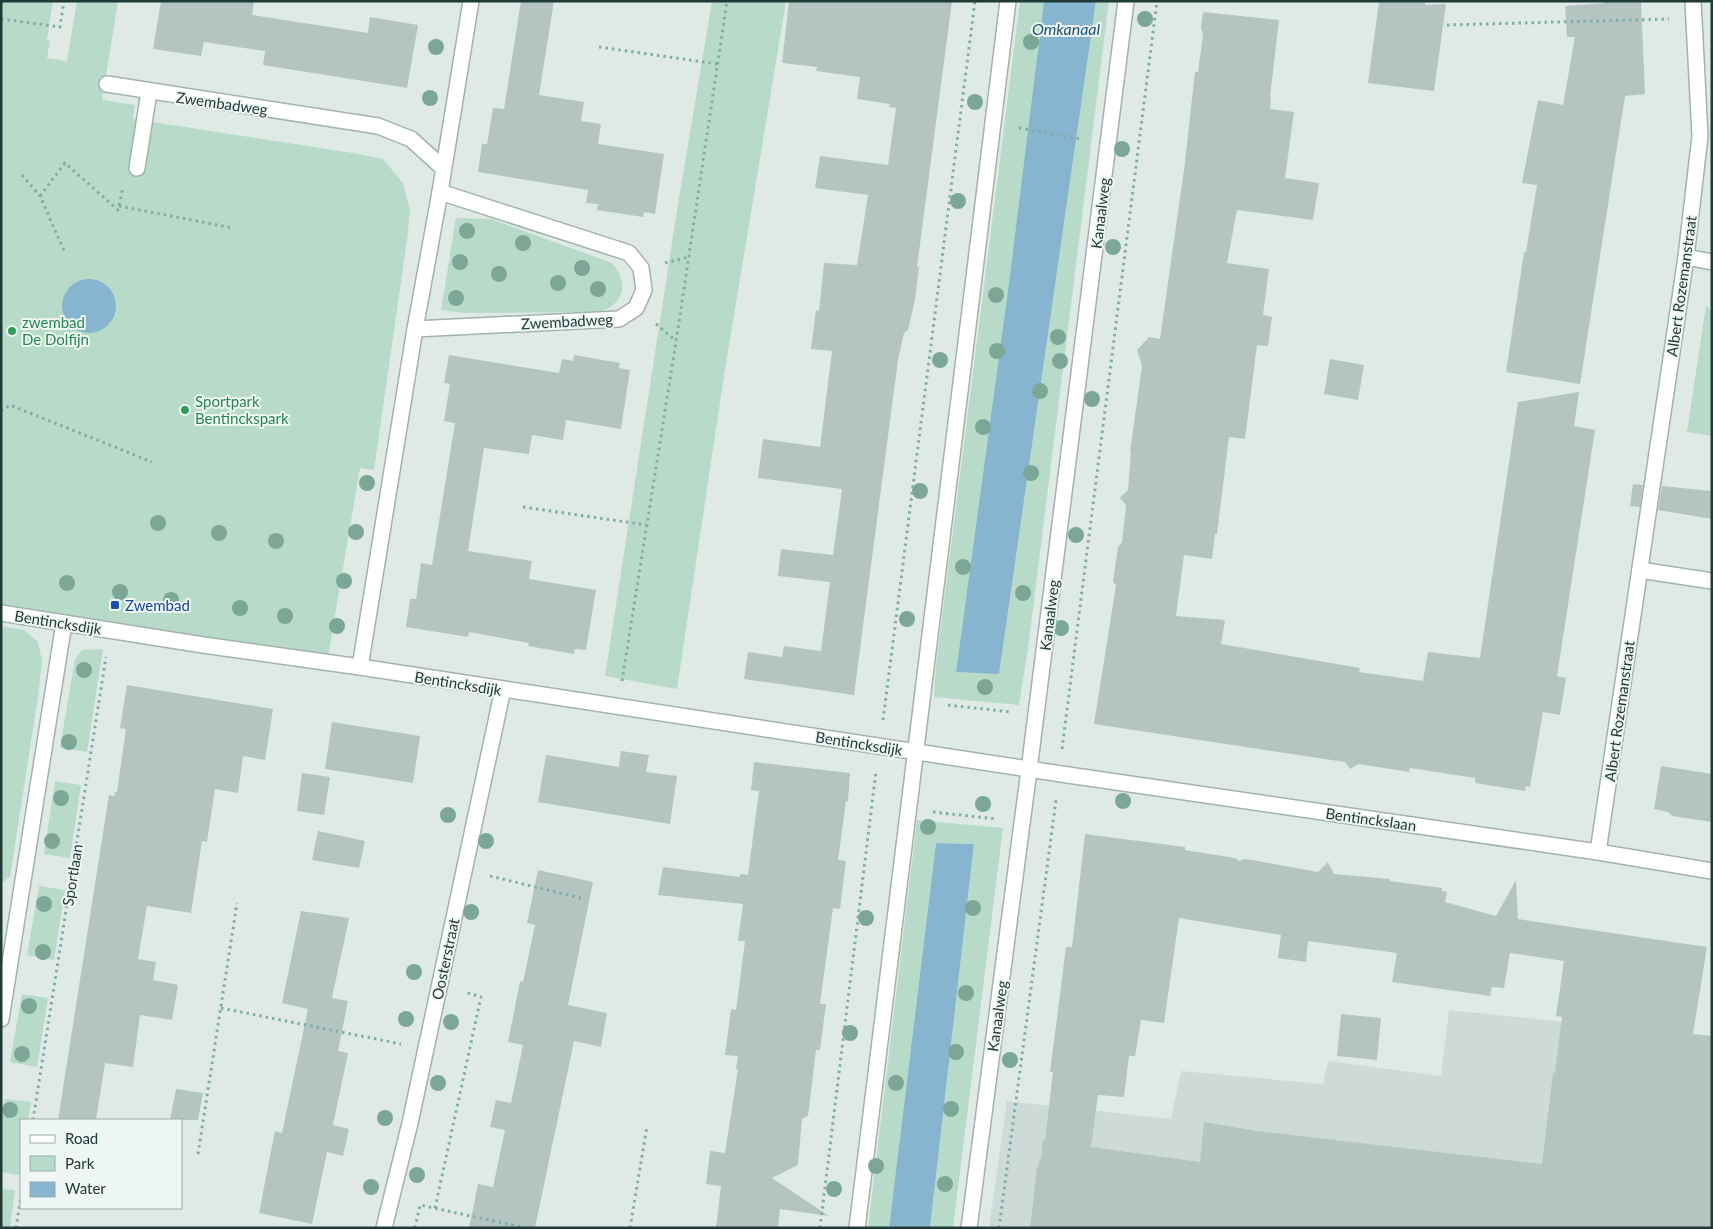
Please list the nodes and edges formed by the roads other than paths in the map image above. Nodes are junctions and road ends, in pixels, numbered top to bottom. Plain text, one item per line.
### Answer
1 (471, 1) edge
2 (1008, 1) edge
3 (1126, 1) edge
4 (1693, 1) edge
5 (107, 84) dead end
6 (149, 92) junction
7 (137, 168) road end
8 (443, 168) junction
9 (440, 192) junction
10 (1686, 257) junction
11 (1712, 262) edge
12 (414, 329) junction
13 (1640, 570) junction
14 (1712, 581) edge
15 (1, 612) edge
16 (64, 623) junction
17 (360, 667) junction
18 (503, 690) junction
19 (915, 752) junction
20 (1029, 770) junction
21 (1598, 852) junction
22 (1712, 871) edge
23 (1, 1018) edge
24 (384, 1228) edge
25 (857, 1228) edge
26 (969, 1228) edge

1 - 8 street
2 - 19 street
3 - 20 street, Kanaalweg
4 - 10 street, Albert Rozemanstraat
5 - 6 street, Zwembadweg
6 - 7 street
6 - 8 street, Zwembadweg
8 - 9 street
9 - 12 street
9 - 12 street, Zwembadweg
10 - 11 street
10 - 13 street, Albert Rozemanstraat
12 - 17 street
13 - 14 street
13 - 21 street, Albert Rozemanstraat
15 - 16 street, Bentincksdijk
16 - 17 street, Bentincksdijk
16 - 23 street
17 - 18 street, Bentincksdijk
18 - 19 street, Bentincksdijk
18 - 24 street, Oosterstraat
19 - 20 street, Bentincksdijk
19 - 25 street
20 - 21 street, Bentinckslaan
20 - 26 street, Kanaalweg
21 - 22 street, Bentinckslaan

